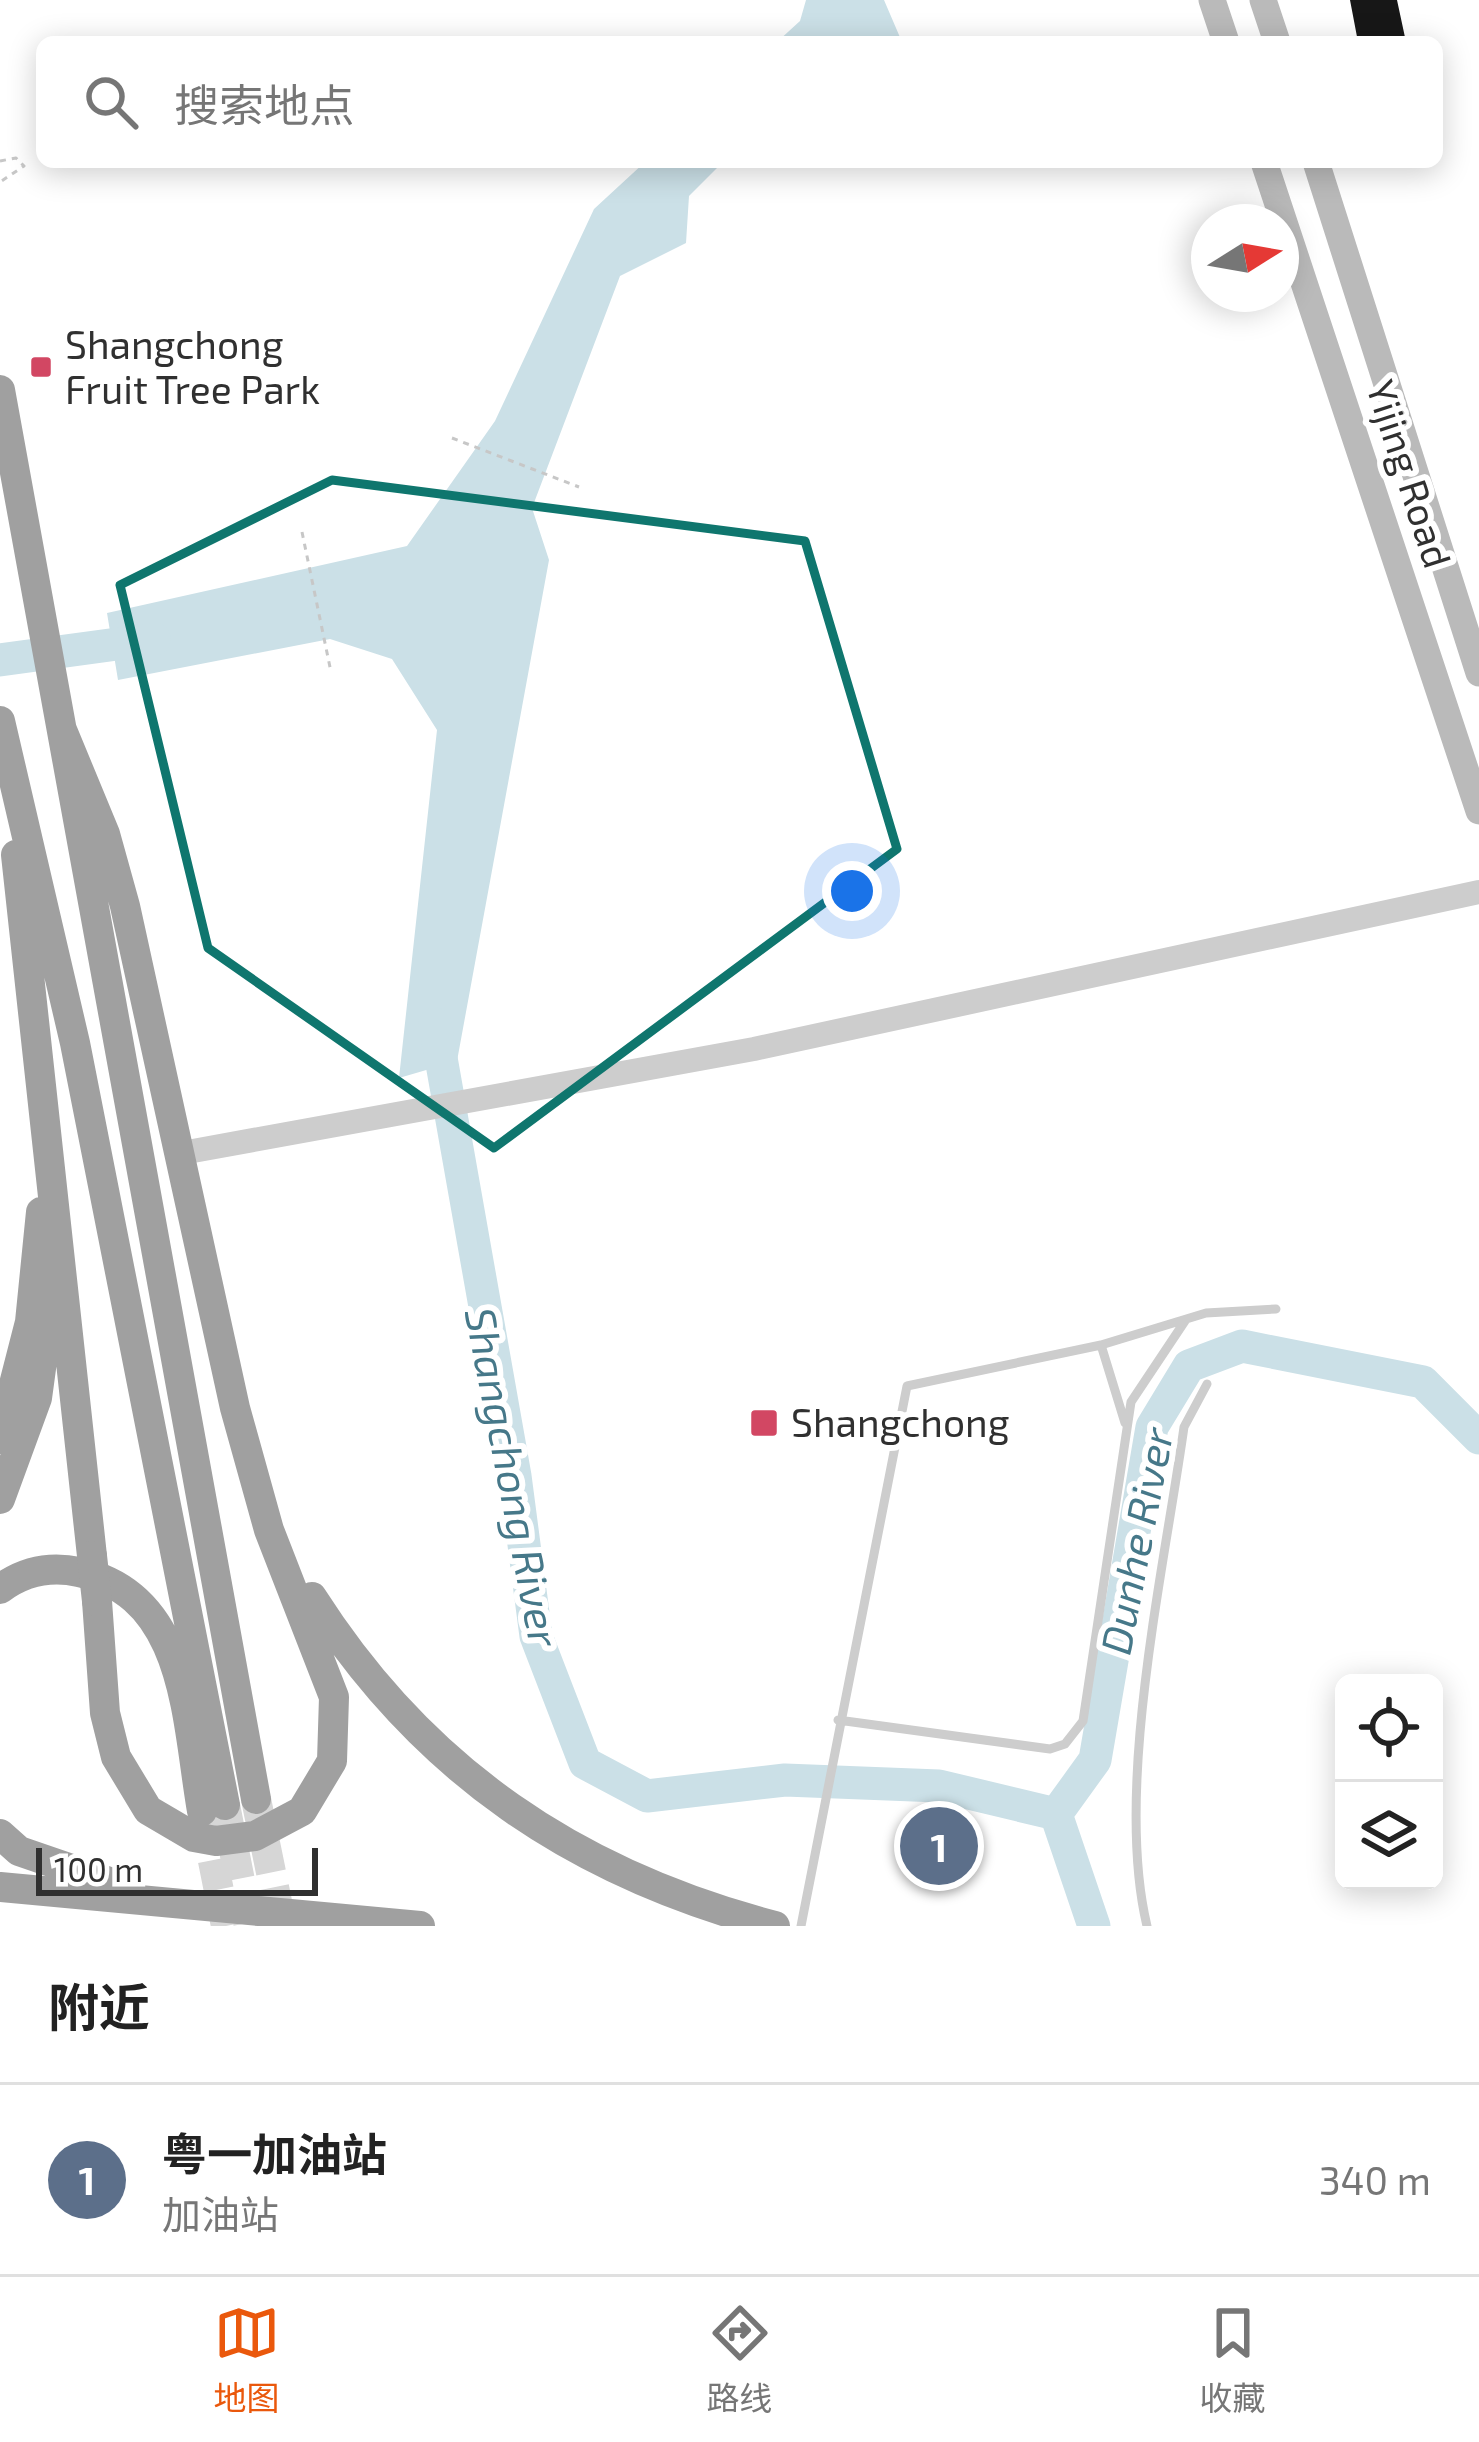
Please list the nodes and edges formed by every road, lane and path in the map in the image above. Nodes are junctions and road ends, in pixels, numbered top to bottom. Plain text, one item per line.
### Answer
1 (1212, 0) edge
2 (1264, 0) edge
3 (1224, 36) edge
4 (1275, 36) edge
5 (3, 160) edge
6 (1266, 168) edge
7 (1318, 168) edge
8 (0, 182) edge
9 (0, 390) edge
10 (452, 438) dead end
11 (579, 487) dead end
12 (302, 532) dead end
13 (331, 672) dead end
14 (1479, 673) edge
15 (0, 721) edge
16 (62, 730) junction
17 (6, 753) junction
18 (1479, 812) edge
19 (1479, 892) edge
20 (11, 921) edge
21 (43, 1116) junction
22 (182, 1153) junction
23 (1276, 1309) dead end
24 (1187, 1319) junction
25 (1101, 1345) junction
26 (1207, 1384) dead end
27 (1126, 1428) junction
28 (0, 1438) edge
29 (253, 1473) junction
30 (0, 1499) edge
31 (0, 1589) edge
32 (838, 1720) junction
33 (256, 1799) tunnel mouth
34 (0, 1834) edge
35 (0, 1887) edge
36 (178, 1902) junction
37 (420, 1926) edge
38 (775, 1926) edge
39 (801, 1926) edge
40 (1147, 1926) edge

1 - 3 main road
2 - 4 main road
5 - 8 path
6 - 18 main road, Yijing Road
7 - 14 main road, Yijing Road
9 - 16 highway
10 - 11 path
12 - 13 path
15 - 17 highway
16 - 22 highway
16 - 33 highway
17 - 20 highway
17 - 31 highway
19 - 22 street
20 - 21 highway
21 - 28 highway
21 - 29 highway, bridge
21 - 30 highway
22 - 29 highway
23 - 24 lane
24 - 25 lane
24 - 27 lane
25 - 27 lane
25 - 32 lane
26 - 40 lane
27 - 32 lane
29 - 38 highway
32 - 39 lane
34 - 36 highway
35 - 36 highway
36 - 37 highway

